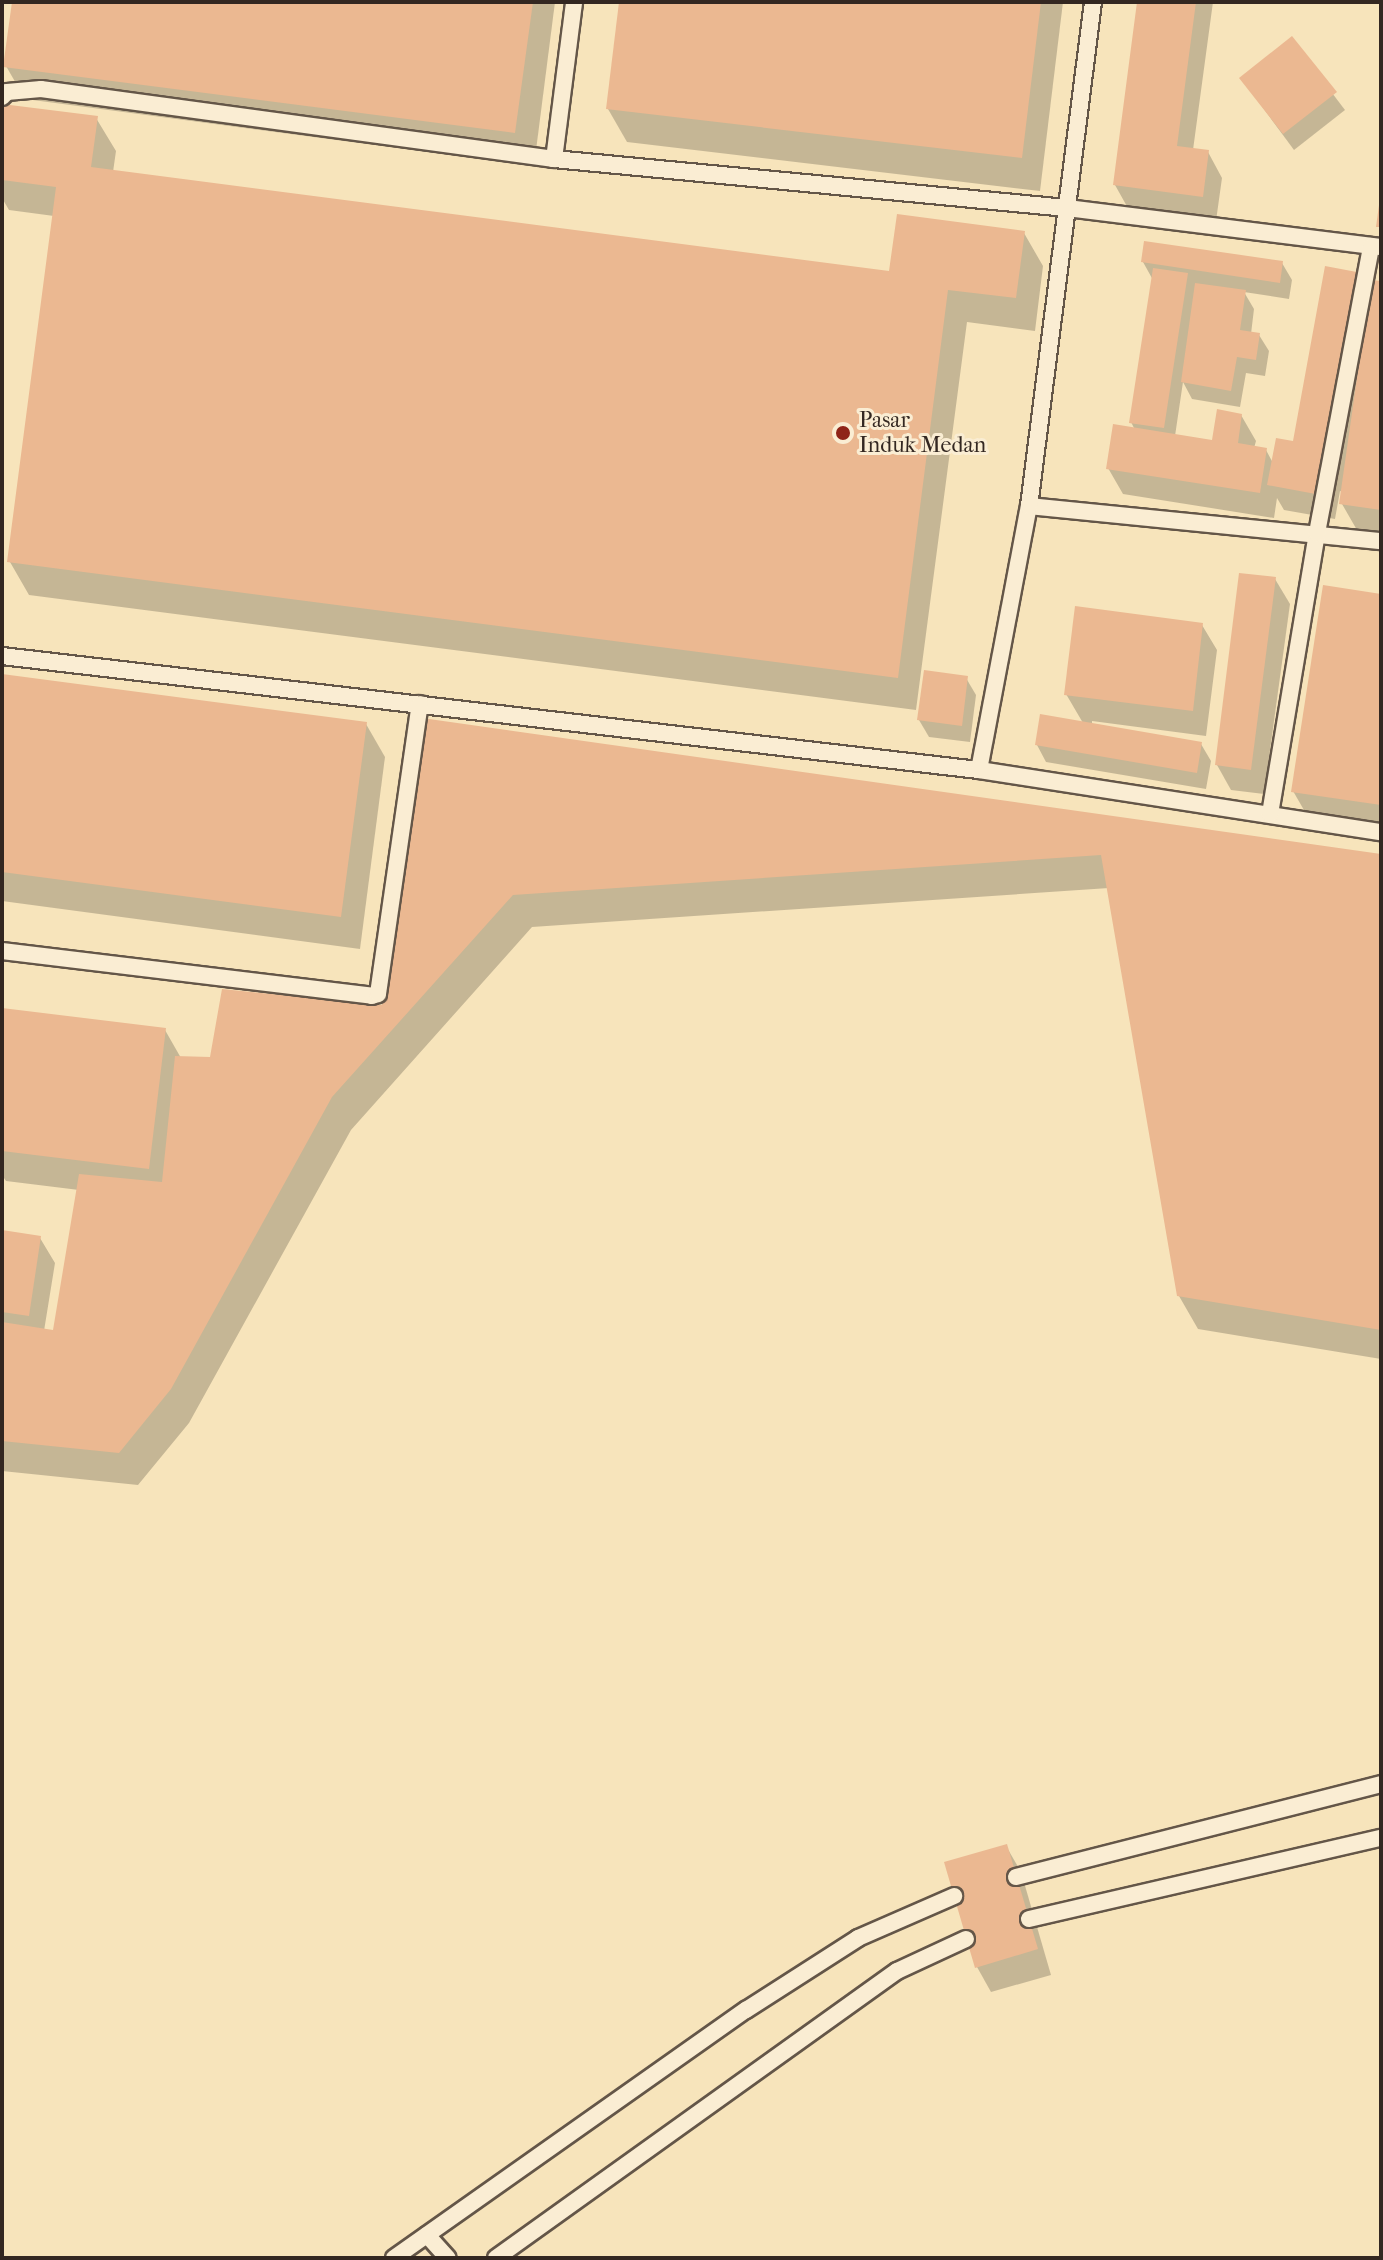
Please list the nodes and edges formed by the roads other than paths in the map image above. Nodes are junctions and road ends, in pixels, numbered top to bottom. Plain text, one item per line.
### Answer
1 (574, 2) edge
2 (1093, 2) edge
3 (2, 97) edge
4 (554, 159) junction
5 (1067, 208) junction
6 (1376, 247) edge
7 (1029, 506) junction
8 (1317, 533) junction
9 (1381, 541) edge
10 (2, 656) edge
11 (420, 704) junction
12 (979, 770) junction
13 (1270, 814) junction
14 (1381, 832) edge
15 (2, 951) edge
16 (1381, 1784) edge
17 (1381, 1838) edge
18 (1016, 1877) dead end
19 (954, 1896) dead end
20 (1029, 1919) dead end
21 (966, 1939) dead end
22 (427, 2235) junction
23 (394, 2258) edge
24 (448, 2258) edge
25 (496, 2258) edge

1 - 4 lane
2 - 5 lane
3 - 4 lane
4 - 5 lane
5 - 6 lane
5 - 7 lane
6 - 8 lane
7 - 8 lane
7 - 12 lane
8 - 9 lane
8 - 13 lane
10 - 11 lane
11 - 12 lane
11 - 15 lane
12 - 13 lane
13 - 14 lane
16 - 18 lane
17 - 20 lane
19 - 22 lane
21 - 25 lane
22 - 23 lane
22 - 24 lane

